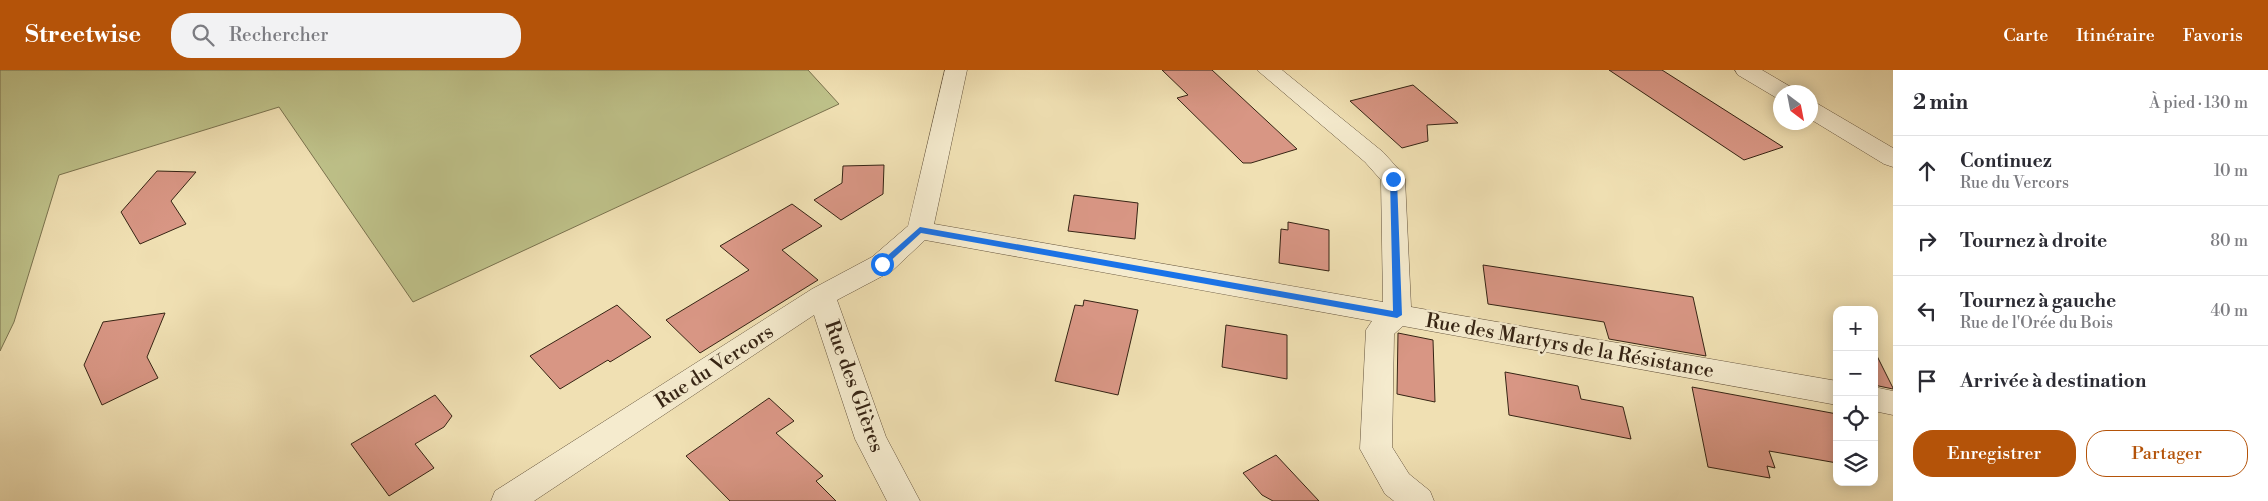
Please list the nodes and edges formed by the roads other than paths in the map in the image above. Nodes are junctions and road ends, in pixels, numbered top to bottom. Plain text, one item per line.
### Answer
1 (956, 70) edge
2 (1268, 70) edge
3 (1746, 70) edge
4 (1773, 86) edge
5 (1818, 114) edge
6 (1893, 159) edge
7 (920, 230) junction
8 (822, 296) junction
9 (1397, 315) junction
10 (1833, 392) edge
11 (1878, 400) edge
12 (1893, 403) edge
13 (507, 501) edge
14 (904, 501) edge
15 (1418, 501) edge

1 - 7 street
2 - 9 street
3 - 4 street
5 - 6 street
7 - 8 street, Rue du Vercors
7 - 9 street, Rue des Martyrs de la Résistance
8 - 13 street, Rue du Vercors
8 - 14 street, Rue des Glières
9 - 10 street, Rue des Martyrs de la Résistance
9 - 15 street
11 - 12 street

